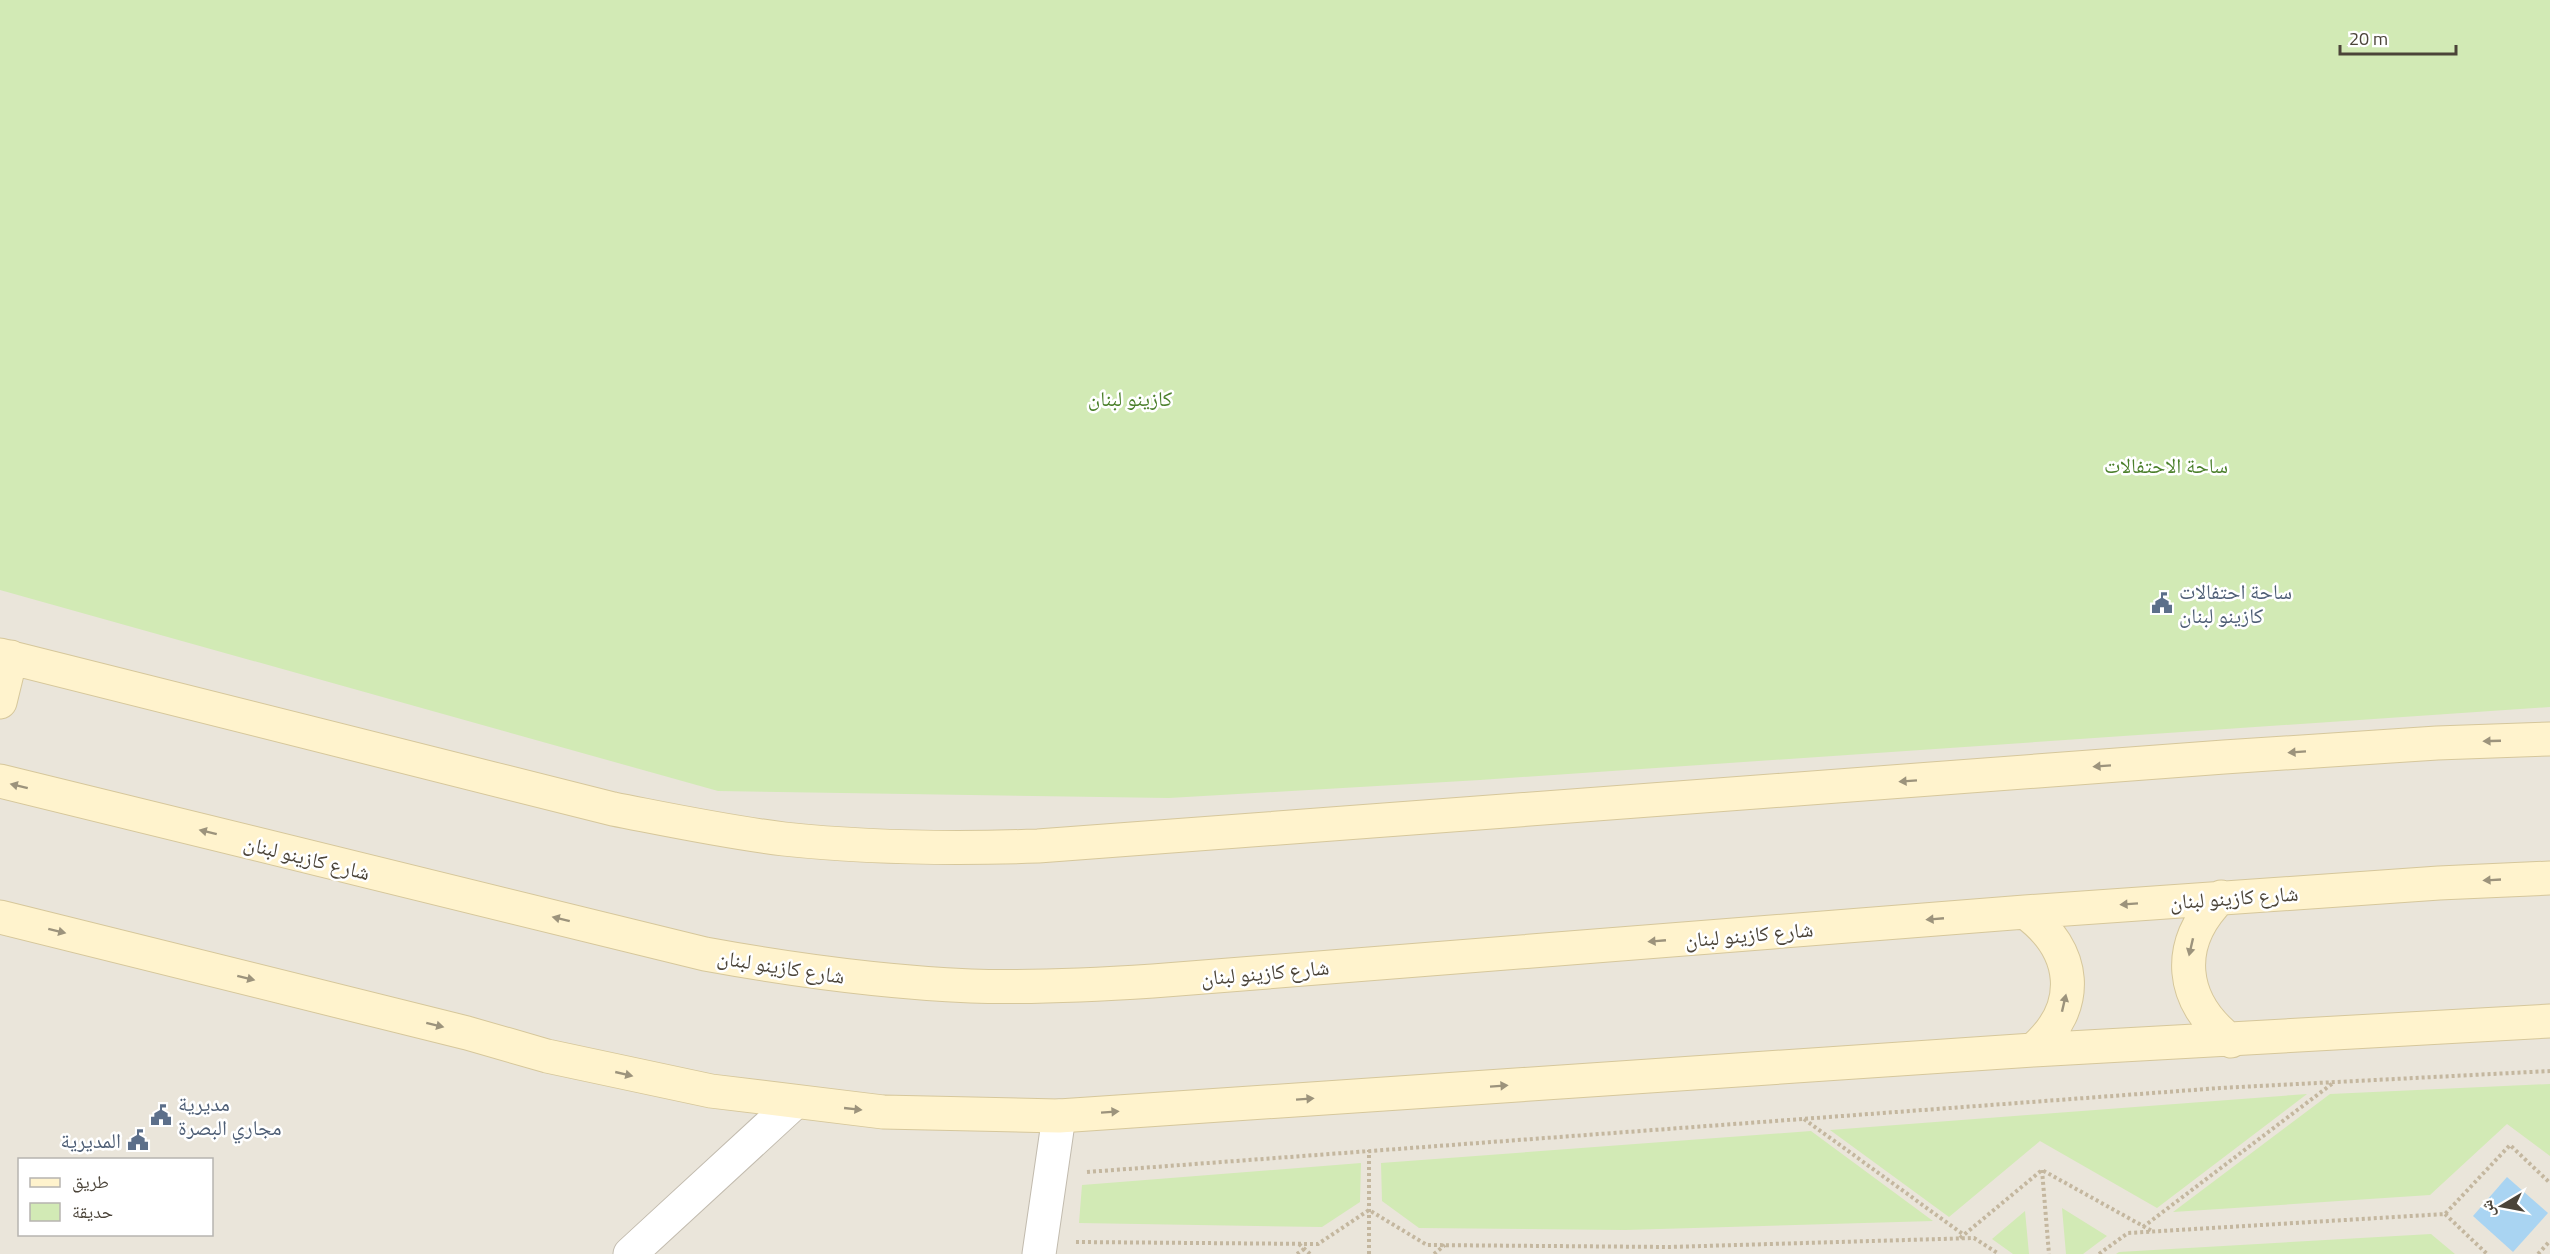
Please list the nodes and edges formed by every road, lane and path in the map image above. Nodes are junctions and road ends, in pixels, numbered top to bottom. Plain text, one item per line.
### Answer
1 (5, 656) edge
2 (0, 702) edge
3 (2550, 739) edge
4 (0, 781) edge
5 (2550, 878) edge
6 (2221, 897) junction
7 (2025, 912) junction
8 (0, 917) edge
9 (2550, 1021) edge
10 (2231, 1041) junction
11 (2033, 1050) junction
12 (2550, 1071) edge
13 (2333, 1082) junction
14 (794, 1103) junction
15 (1059, 1116) junction
16 (1803, 1118) junction
17 (1369, 1150) junction
18 (2042, 1170) junction
19 (1078, 1176) dead end
20 (2550, 1183) edge
21 (1369, 1210) junction
22 (2445, 1214) junction
23 (2143, 1227) junction
24 (2152, 1232) junction
25 (1964, 1235) junction
26 (1959, 1239) junction
27 (2550, 1241) edge
28 (1298, 1244) junction
29 (1446, 1245) junction
30 (1052, 1248) edge
31 (1304, 1248) junction
32 (1440, 1249) junction
33 (630, 1254) edge
34 (1297, 1254) edge
35 (1310, 1254) edge
36 (1369, 1254) edge
37 (1434, 1254) edge
38 (1446, 1254) edge
39 (1998, 1254) edge
40 (2049, 1254) edge
41 (2099, 1254) edge
42 (2487, 1254) edge
43 (2538, 1254) edge

1 - 2 main road
3 -> 1 main road
7 -> 4 main road, شارع كازينو لبنان
5 -> 6 main road, شارع كازينو لبنان
6 -> 7 main road, شارع كازينو لبنان
6 -> 10 main road
11 -> 7 main road
8 -> 14 main road
9 - 10 main road
10 - 11 main road
15 -> 11 main road
12 - 13 path
13 - 16 path
13 - 23 path
14 -> 15 main road
14 - 33 street
15 - 30 street
16 - 17 path
16 - 25 path
17 - 19 path
17 - 21 path
18 - 23 path
18 - 25 path
18 - 40 path
20 - 22 path
21 - 28 path
21 - 29 path
21 - 36 path
22 - 24 path
22 - 42 path
23 - 24 path
24 - 41 path
25 - 26 path
26 - 29 path
26 - 39 path
27 - 43 path
28 - 30 path
28 - 31 path
29 - 32 path
31 - 34 path
31 - 35 path
32 - 37 path
32 - 38 path

